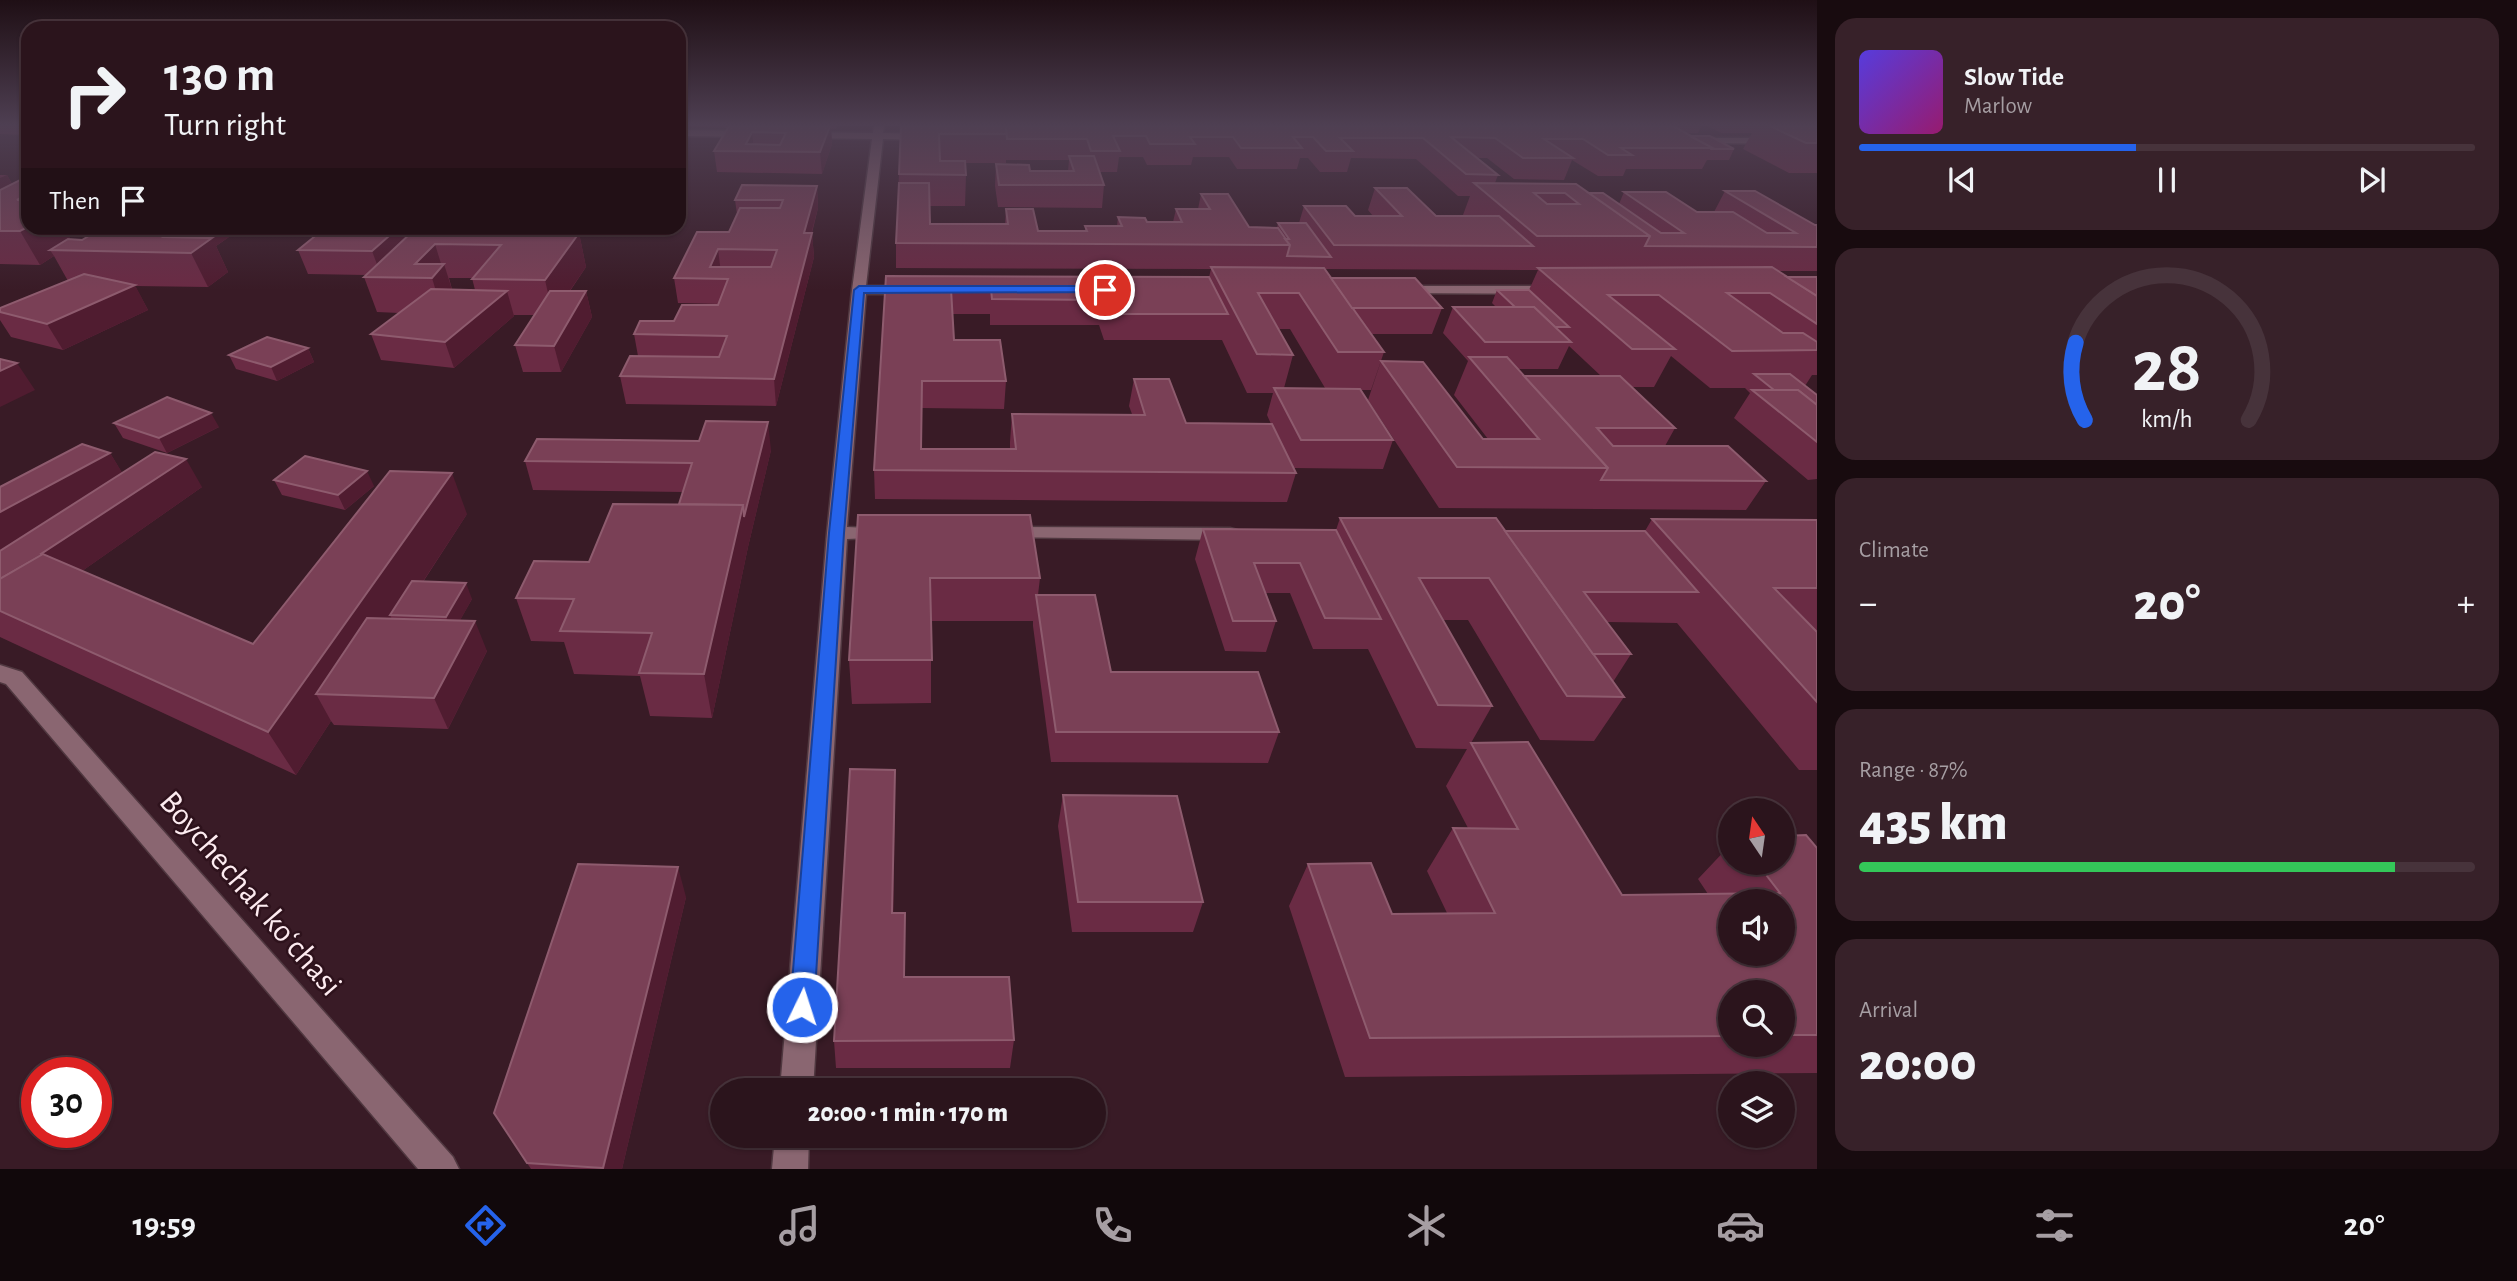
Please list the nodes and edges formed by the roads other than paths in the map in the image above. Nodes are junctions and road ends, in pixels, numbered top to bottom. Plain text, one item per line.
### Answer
1 (872, 181) edge
2 (859, 290) junction
3 (929, 290) edge
4 (1387, 290) edge
5 (1567, 290) edge
6 (837, 533) junction
7 (906, 533) edge
8 (989, 533) edge
9 (1251, 534) edge
10 (0, 673) edge
11 (797, 1078) edge
12 (791, 1148) edge
13 (441, 1169) edge
14 (790, 1169) edge

1 - 2 street
2 - 3 street
2 - 6 street
4 - 5 street
6 - 7 street
6 - 11 street
8 - 9 street
10 - 13 street, Boychechak koʻchasi
12 - 14 street

